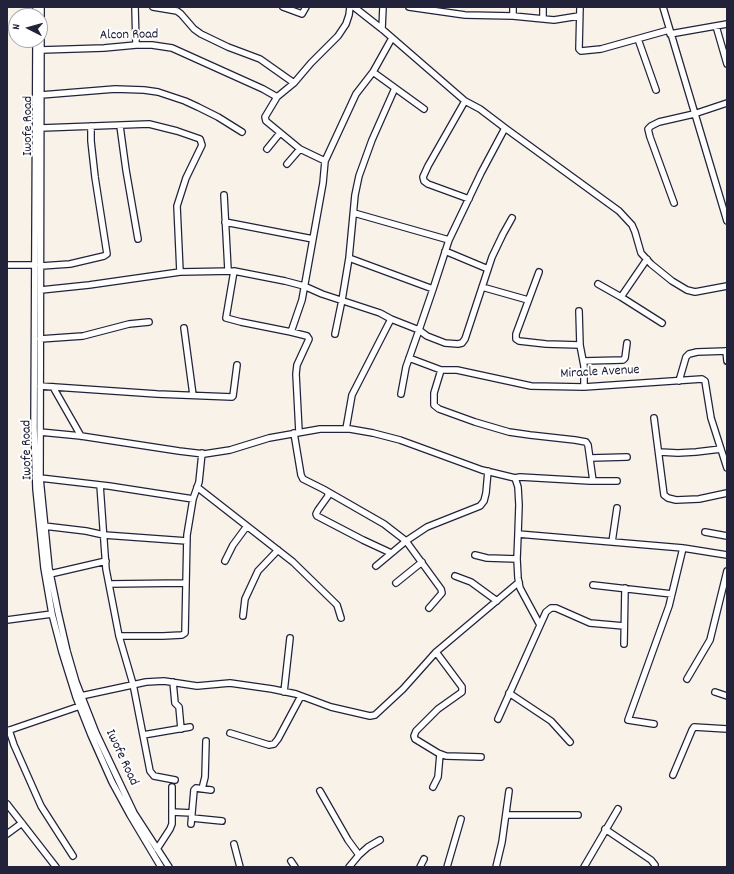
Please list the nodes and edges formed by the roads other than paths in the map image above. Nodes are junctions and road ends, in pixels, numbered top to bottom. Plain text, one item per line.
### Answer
1 (41, 7) edge
2 (135, 7) edge
3 (154, 7) edge
4 (283, 7) edge
5 (306, 7) edge
6 (350, 7) edge
7 (354, 7) edge
8 (383, 7) edge
9 (409, 7) edge
10 (513, 7) edge
11 (543, 7) edge
12 (580, 7) edge
13 (663, 7) edge
14 (513, 16) junction
15 (579, 16) junction
16 (544, 20) junction
17 (727, 24) edge
18 (716, 26) junction
19 (382, 29) junction
20 (670, 32) junction
21 (392, 38) junction
22 (638, 39) junction
23 (136, 45) junction
24 (36, 48) edge
25 (41, 50) junction
26 (727, 64) edge
27 (373, 72) junction
28 (294, 83) junction
29 (394, 88) junction
30 (656, 90) dead end
31 (41, 95) junction
32 (278, 97) junction
33 (465, 101) junction
34 (727, 103) edge
35 (424, 109) dead end
36 (694, 114) junction
37 (91, 126) junction
38 (120, 126) junction
39 (41, 128) junction
40 (505, 128) junction
41 (242, 132) dead end
42 (280, 133) junction
43 (267, 149) dead end
44 (300, 149) junction
45 (326, 161) junction
46 (287, 164) dead end
47 (224, 195) dead end
48 (469, 199) junction
49 (674, 202) dead end
50 (354, 212) junction
51 (512, 218) dead end
52 (727, 221) edge
53 (225, 222) junction
54 (138, 239) dead end
55 (313, 239) junction
56 (449, 240) junction
57 (445, 251) junction
58 (349, 258) junction
59 (646, 260) junction
60 (7, 265) edge
61 (38, 265) junction
62 (488, 269) junction
63 (231, 271) junction
64 (180, 272) junction
65 (539, 272) dead end
66 (598, 284) dead end
67 (304, 286) junction
68 (727, 286) edge
69 (482, 287) junction
70 (433, 289) junction
71 (41, 290) junction
72 (621, 297) junction
73 (342, 300) junction
74 (528, 300) junction
75 (579, 311) dead end
76 (391, 319) junction
77 (149, 322) dead end
78 (662, 323) dead end
79 (184, 328) dead end
80 (418, 330) junction
81 (291, 332) junction
82 (335, 334) dead end
83 (40, 339) junction
84 (627, 343) dead end
85 (580, 345) junction
86 (726, 351) edge
87 (409, 358) junction
88 (583, 361) junction
89 (727, 361) edge
90 (236, 365) dead end
91 (441, 370) junction
92 (680, 381) junction
93 (40, 386) junction
94 (54, 387) junction
95 (584, 387) junction
96 (401, 394) dead end
97 (193, 395) junction
98 (654, 418) dead end
99 (346, 429) junction
100 (40, 432) junction
101 (297, 432) junction
102 (81, 436) junction
103 (721, 449) junction
104 (659, 452) junction
105 (202, 453) junction
106 (627, 457) dead end
107 (590, 458) junction
108 (727, 468) edge
109 (488, 471) junction
110 (40, 478) junction
111 (515, 478) junction
112 (593, 481) junction
113 (617, 481) dead end
114 (100, 485) junction
115 (197, 487) junction
116 (328, 492) junction
117 (727, 493) edge
118 (193, 499) junction
119 (617, 508) dead end
120 (40, 512) junction
121 (44, 526) junction
122 (247, 526) junction
123 (705, 532) dead end
124 (518, 534) junction
125 (104, 535) junction
126 (727, 536) edge
127 (187, 541) junction
128 (406, 541) junction
129 (612, 542) junction
130 (683, 548) junction
131 (278, 550) junction
132 (391, 553) junction
133 (475, 555) dead end
134 (727, 555) edge
135 (517, 560) junction
136 (225, 561) dead end
137 (106, 562) junction
138 (422, 562) junction
139 (376, 566) dead end
140 (727, 571) edge
141 (50, 574) junction
142 (455, 576) dead end
143 (519, 582) junction
144 (186, 583) junction
145 (396, 583) dead end
146 (109, 584) junction
147 (593, 585) dead end
148 (625, 588) junction
149 (672, 594) junction
150 (497, 601) junction
151 (429, 608) dead end
152 (52, 614) junction
153 (242, 616) dead end
154 (341, 618) dead end
155 (7, 620) edge
156 (540, 625) junction
157 (624, 626) junction
158 (119, 636) junction
159 (290, 638) dead end
160 (624, 644) dead end
161 (436, 652) junction
162 (687, 679) dead end
163 (172, 682) junction
164 (132, 684) junction
165 (284, 692) junction
166 (715, 692) dead end
167 (509, 693) junction
168 (81, 696) junction
169 (300, 696) junction
170 (727, 696) edge
171 (80, 706) junction
172 (498, 719) dead end
173 (654, 724) dead end
174 (190, 727) dead end
175 (181, 729) junction
176 (727, 729) edge
177 (8, 731) edge
178 (230, 734) dead end
179 (143, 735) junction
180 (206, 741) dead end
181 (570, 742) dead end
182 (440, 754) junction
183 (481, 756) dead end
184 (673, 775) dead end
185 (175, 780) dead end
186 (172, 787) dead end
187 (433, 787) dead end
188 (202, 789) junction
189 (211, 790) dead end
190 (320, 791) dead end
191 (509, 791) dead end
192 (7, 804) edge
193 (618, 809) dead end
194 (172, 812) junction
195 (506, 815) junction
196 (578, 815) dead end
197 (192, 819) junction
198 (461, 819) dead end
199 (222, 821) dead end
200 (22, 823) junction
201 (605, 829) junction
202 (7, 834) edge
203 (380, 840) dead end
204 (234, 844) dead end
205 (157, 849) junction
206 (359, 854) junction
207 (73, 856) dead end
208 (424, 858) dead end
209 (291, 861) dead end
210 (56, 867) edge
211 (161, 867) edge
212 (169, 867) edge
213 (240, 867) edge
214 (295, 867) edge
215 (349, 867) edge
216 (420, 867) edge
217 (447, 867) edge
218 (496, 867) edge
219 (584, 867) edge
220 (655, 867) edge

1 - 25 street, Iwofe Road
2 - 23 street
3 - 28 street
4 - 5 street
6 - 28 street
7 - 19 street
8 - 19 street
9 - 14 street
10 - 14 street
11 - 16 street
12 - 15 street
13 - 20 street
14 - 16 street
15 - 16 street
15 - 22 street
17 - 18 street
18 - 20 street
18 - 26 street
19 - 21 street
20 - 22 street
20 - 36 street
21 - 27 street
21 - 33 street
22 - 30 street
23 - 25 street, Alcon Road
23 - 32 street, Alcon Road
24 - 61 street, Iwofe Road
25 - 31 street, Iwofe Road
27 - 29 street
27 - 45 street
28 - 32 street
29 - 35 street
29 - 50 street
31 - 39 street, Iwofe Road
31 - 41 street
32 - 42 street
33 - 40 street
33 - 48 street
34 - 36 street
36 - 49 street
36 - 52 street
37 - 38 street
37 - 39 street
37 - 61 street
38 - 54 street
38 - 64 street
39 - 61 street, Iwofe Road
40 - 48 street
40 - 59 street
42 - 43 street
42 - 44 street
44 - 45 street
44 - 46 street
45 - 55 street
47 - 53 street
48 - 56 street
50 - 56 street
50 - 58 street
51 - 62 street
53 - 55 street
53 - 63 street
55 - 67 street
56 - 57 street
57 - 62 street
57 - 70 street
58 - 70 street
58 - 73 street
59 - 68 street
59 - 72 street
60 - 61 street
61 - 71 street, Iwofe Road
61 - 120 street, Iwofe Road
62 - 69 street
63 - 64 street
63 - 67 street
63 - 81 street
64 - 71 street
65 - 74 street
66 - 72 street
67 - 73 street
67 - 81 street
69 - 74 street
69 - 80 street
70 - 80 street
71 - 83 street, Iwofe Road
72 - 78 street
73 - 76 street
73 - 82 street
74 - 85 street
75 - 85 street
76 - 80 street
76 - 99 street
77 - 83 street
79 - 97 street
80 - 87 street
81 - 101 street
83 - 93 street, Iwofe Road
84 - 88 street
85 - 88 street
86 - 89 street
86 - 92 street
87 - 91 street, Miracle Avenue
87 - 96 street
88 - 95 street
90 - 97 street
91 - 95 street, Miracle Avenue
91 - 107 street
92 - 95 street, Miracle Avenue
92 - 103 street, Miracle Avenue
93 - 94 street
93 - 100 street, Iwofe Road
94 - 97 street
94 - 102 street
98 - 104 street
99 - 101 street
99 - 109 street
100 - 102 street
100 - 110 street, Iwofe Road
101 - 105 street
101 - 116 street
102 - 105 street
103 - 104 street
103 - 108 street, Miracle Avenue
104 - 117 street
105 - 115 street
106 - 107 street
107 - 112 street
109 - 111 street
109 - 128 street
110 - 114 street
110 - 120 street, Iwofe Road
111 - 112 street
111 - 124 street
112 - 113 street
114 - 118 street
114 - 125 street
115 - 118 street
115 - 122 street
116 - 128 street
116 - 132 street
118 - 127 street
119 - 129 street
120 - 121 street, Iwofe Road
120 - 152 street, Iwofe Road
121 - 125 street
121 - 141 street, Iwofe Road
122 - 131 street
122 - 136 street
123 - 126 street
124 - 129 street
124 - 135 street
125 - 127 street
125 - 137 street
127 - 144 street
128 - 132 street
128 - 138 street
129 - 130 street
130 - 134 street
130 - 149 street
131 - 153 street
131 - 154 street
132 - 139 street
133 - 135 street
135 - 143 street
137 - 141 street
137 - 146 street
138 - 145 street
138 - 151 street
140 - 162 street
141 - 168 street, Iwofe Road
142 - 150 street
143 - 150 street
143 - 156 street
144 - 146 street
144 - 158 street
146 - 158 street
147 - 148 street
148 - 149 street
148 - 157 street
149 - 173 street
150 - 161 street
152 - 155 street
152 - 171 street, Iwofe Road
156 - 157 street
156 - 167 street
157 - 160 street
158 - 164 street
159 - 165 street
161 - 169 street
161 - 182 street
163 - 164 street
163 - 165 street
163 - 175 street
164 - 168 street
164 - 179 street
165 - 169 street
166 - 170 street
167 - 172 street
167 - 181 street
168 - 205 street, Iwofe Road
169 - 178 street
171 - 177 street
171 - 211 street, Iwofe Road
174 - 175 street
175 - 179 street
176 - 184 street
177 - 207 street
179 - 185 street
180 - 188 street
182 - 183 street
182 - 187 street
186 - 194 street
188 - 189 street
188 - 197 street
190 - 206 street
191 - 195 street
192 - 200 street
193 - 201 street
194 - 197 street
194 - 205 street
195 - 196 street
195 - 218 street
197 - 199 street
198 - 217 street
200 - 202 street
200 - 210 street
201 - 219 street
201 - 220 street
203 - 206 street
204 - 213 street
205 - 212 street, Iwofe Road
206 - 215 street
208 - 216 street
209 - 214 street

